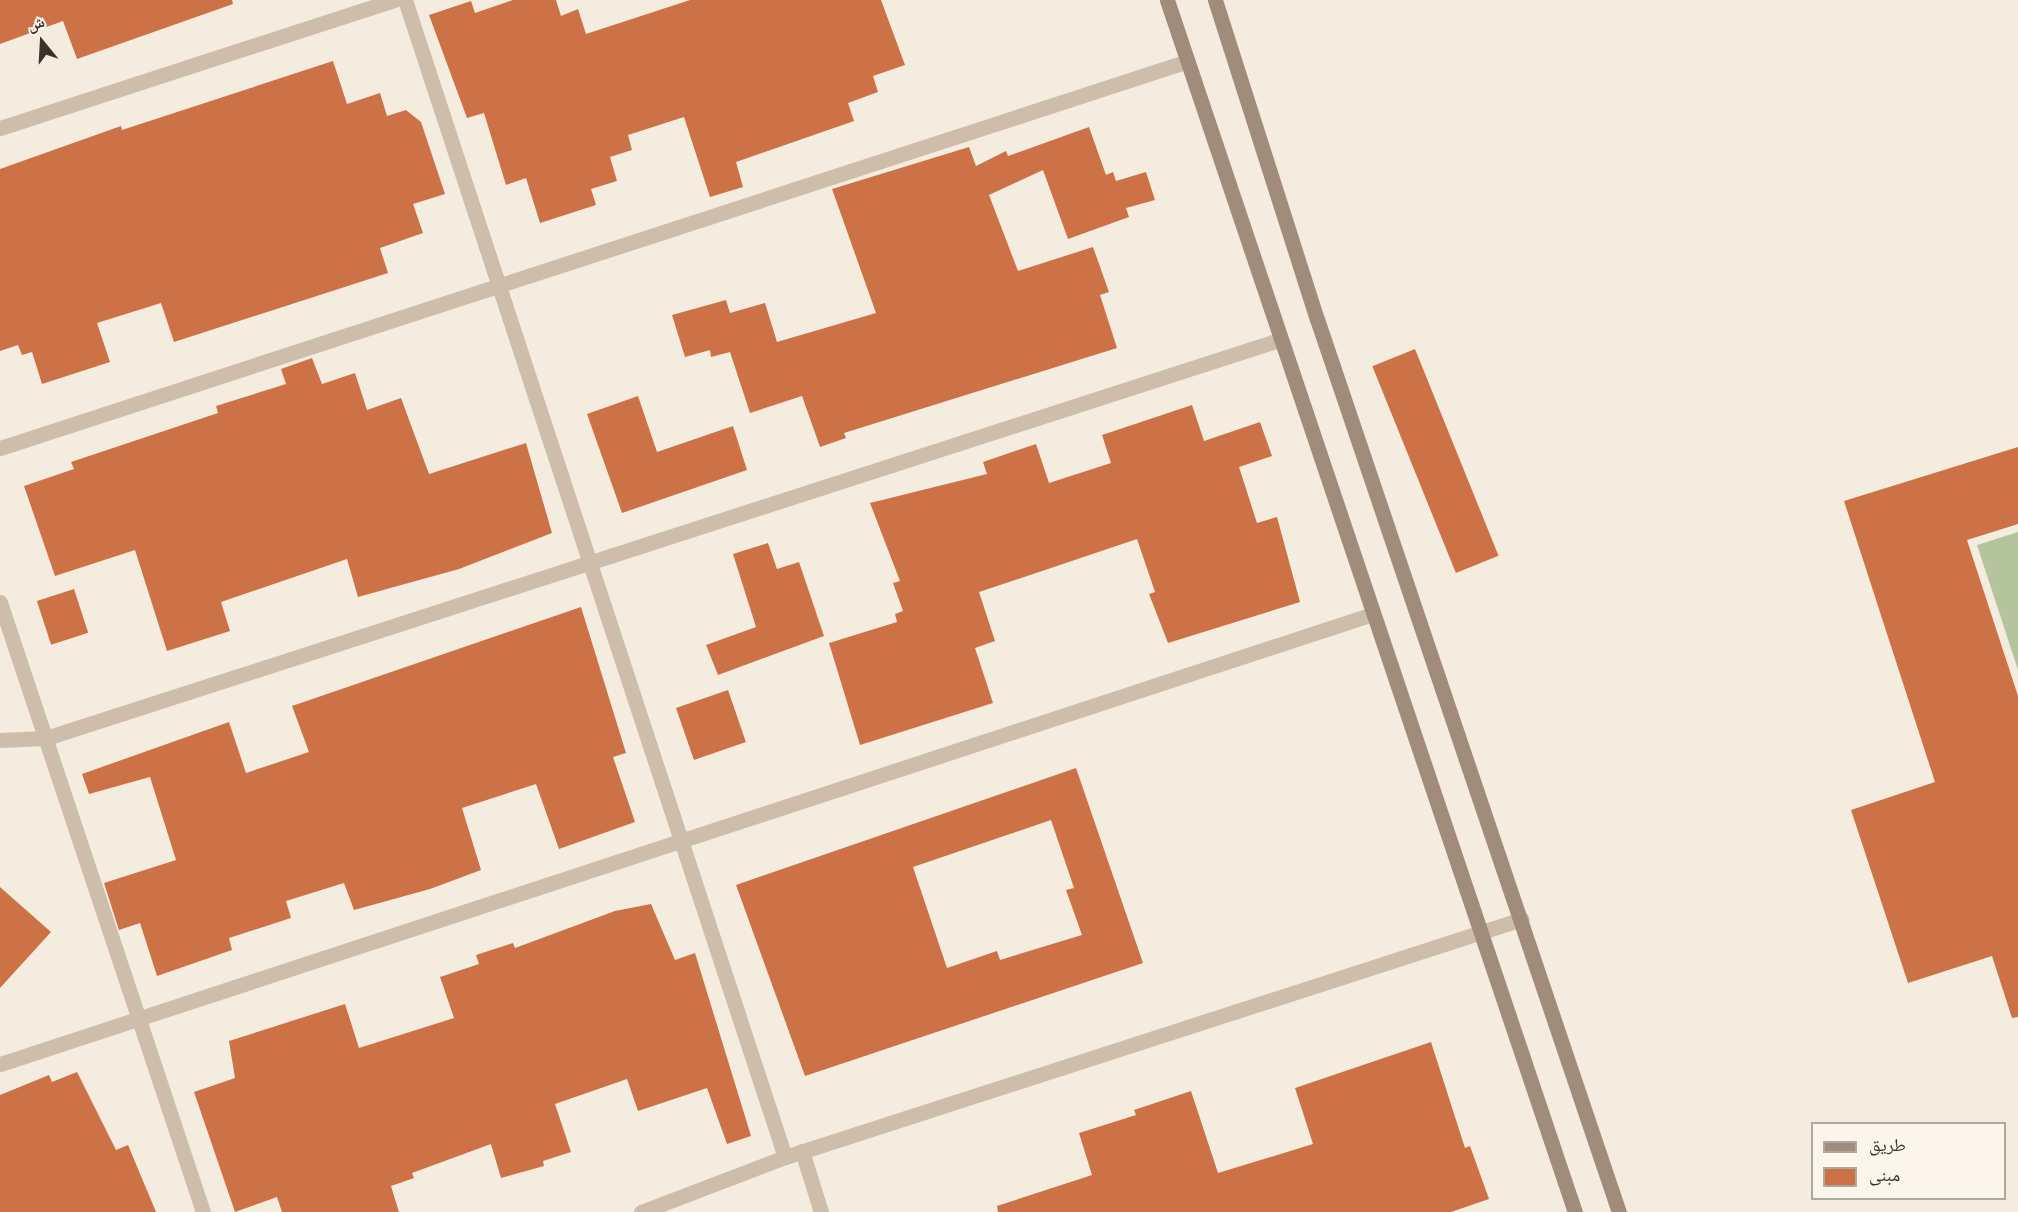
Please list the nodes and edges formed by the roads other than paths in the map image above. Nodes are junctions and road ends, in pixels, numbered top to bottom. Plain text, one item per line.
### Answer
1 (395, 0) edge
2 (405, 0) edge
3 (1167, 0) edge
4 (1215, 0) edge
5 (1188, 62) junction
6 (0, 128) edge
7 (499, 284) junction
8 (1279, 340) junction
9 (0, 448) edge
10 (592, 560) junction
11 (0, 602) edge
12 (1373, 614) junction
13 (46, 738) junction
14 (0, 740) edge
15 (683, 840) junction
16 (1522, 919) junction
17 (1482, 932) junction
18 (139, 1019) junction
19 (0, 1064) edge
20 (802, 1151) junction
21 (785, 1157) junction
22 (203, 1212) edge
23 (641, 1212) edge
24 (821, 1212) edge
25 (1575, 1212) edge
26 (1618, 1212) edge

1 - 6 street
2 - 7 street
3 - 5 main road
4 - 16 main road
5 - 7 street
5 - 8 main road
7 - 9 street
7 - 10 street
8 - 10 street
8 - 12 main road
10 - 13 street
10 - 15 street
11 - 13 street
12 - 15 street
12 - 17 main road
13 - 14 street
13 - 18 street
15 - 18 street
15 - 21 street
16 - 17 street
16 - 26 main road
17 - 20 street
17 - 25 main road
18 - 19 street
18 - 22 street
20 - 21 street
20 - 24 street
21 - 23 street

